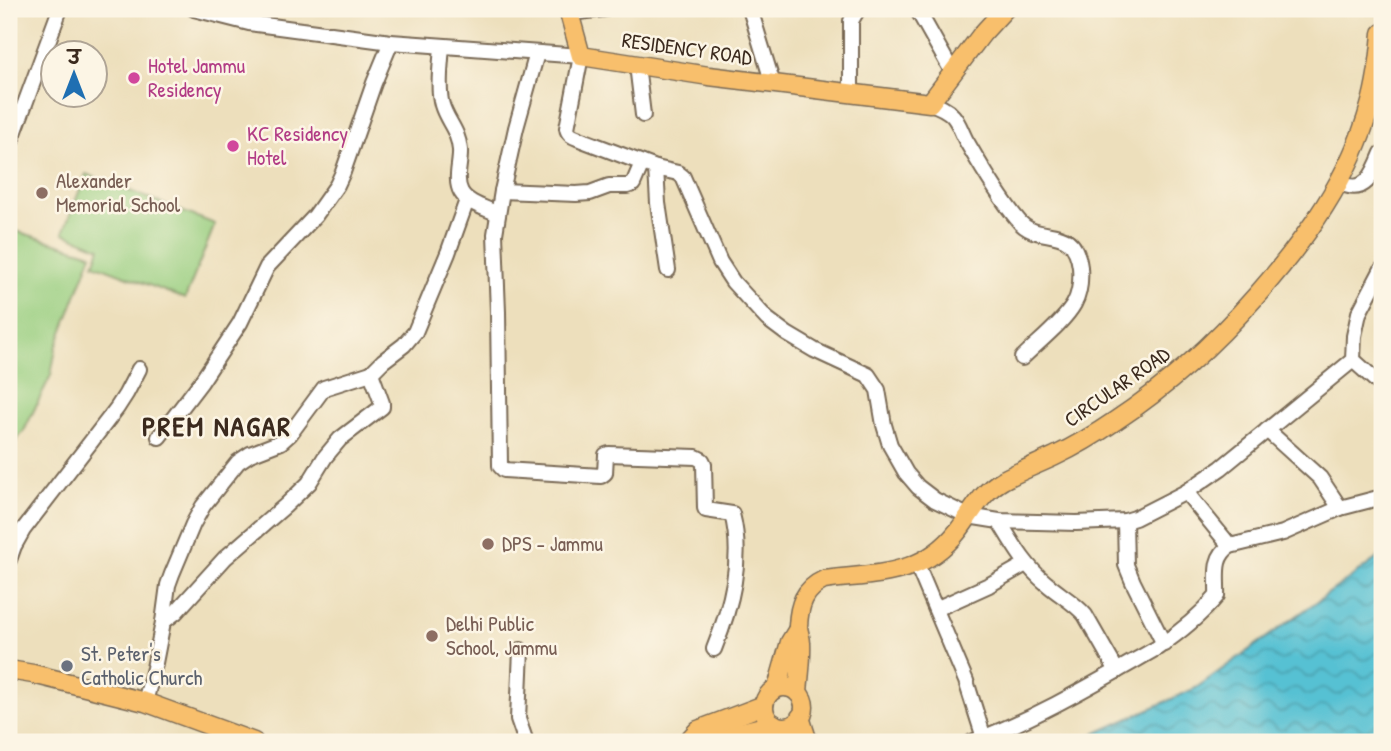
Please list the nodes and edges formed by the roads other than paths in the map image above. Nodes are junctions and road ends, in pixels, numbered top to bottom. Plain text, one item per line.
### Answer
1 (60, 9) edge
2 (194, 9) edge
3 (606, 9) edge
4 (750, 9) edge
5 (858, 9) edge
6 (917, 9) edge
7 (569, 11) edge
8 (996, 13) edge
9 (251, 16) edge
10 (1382, 33) edge
11 (391, 42) junction
12 (442, 46) junction
13 (537, 53) junction
14 (581, 55) junction
15 (637, 65) junction
16 (953, 73) junction
17 (773, 84) junction
18 (851, 94) junction
19 (930, 103) junction
20 (643, 115) dead end
21 (9, 148) edge
22 (1382, 153) edge
23 (642, 163) junction
24 (656, 168) junction
25 (1339, 182) junction
26 (502, 191) junction
27 (467, 200) junction
28 (498, 214) junction
29 (1382, 269) edge
30 (668, 270) dead end
31 (1022, 358) dead end
32 (1353, 360) junction
33 (139, 369) dead end
34 (371, 373) junction
35 (1382, 386) edge
36 (1267, 430) junction
37 (159, 438) dead end
38 (1186, 492) junction
39 (1382, 496) edge
40 (1340, 508) junction
41 (968, 516) junction
42 (999, 521) junction
43 (1125, 521) junction
44 (1230, 546) junction
45 (9, 560) edge
46 (1026, 564) junction
47 (917, 565) junction
48 (936, 609) junction
49 (163, 622) junction
50 (798, 629) junction
51 (1164, 644) junction
52 (714, 649) dead end
53 (522, 650) dead end
54 (9, 670) edge
55 (1117, 671) junction
56 (777, 688) junction
57 (798, 693) junction
58 (145, 702) junction
59 (764, 705) junction
60 (788, 722) junction
61 (978, 740) edge
62 (805, 741) edge
63 (254, 742) edge
64 (526, 742) edge
65 (687, 742) edge

1 - 21 street
2 - 9 street, RESIDENCY ROAD
3 - 7 street
4 - 17 street
5 - 18 street
6 - 16 street
7 - 14 main road
8 - 16 main road
9 - 11 street, RESIDENCY ROAD
10 - 25 main road, CIRCULAR ROAD
11 - 12 street, RESIDENCY ROAD
11 - 37 street
12 - 13 street, RESIDENCY ROAD
12 - 27 street
13 - 14 street, RESIDENCY ROAD
13 - 26 street
14 - 15 main road, RESIDENCY ROAD
14 - 23 street
15 - 17 main road, RESIDENCY ROAD
15 - 20 street
16 - 19 main road
17 - 18 main road, RESIDENCY ROAD
18 - 19 main road, RESIDENCY ROAD
19 - 31 street
22 - 25 street
23 - 24 street
23 - 26 street
24 - 30 street
24 - 41 street
25 - 41 main road, CIRCULAR ROAD
26 - 28 street
27 - 28 street
27 - 34 street
28 - 52 street
29 - 32 street
32 - 35 street
32 - 36 street
33 - 45 street
34 - 49 street
34 - 49 street
36 - 38 street
36 - 40 street
38 - 43 street
38 - 44 street
39 - 40 street
40 - 44 street
41 - 42 street
41 - 47 main road, CIRCULAR ROAD
42 - 43 street
42 - 46 street
43 - 51 street
44 - 51 street
46 - 48 street
46 - 55 street
47 - 48 street
47 - 50 main road, CIRCULAR ROAD
48 - 61 street
49 - 58 street
50 - 56 main road
50 - 57 main road
51 - 55 street
53 - 64 street
54 - 58 main road
55 - 61 street
56 - 57 main road
56 - 59 main road
57 - 60 main road
58 - 63 main road
59 - 60 main road
59 - 65 main road
60 - 62 main road
60 - 65 main road

